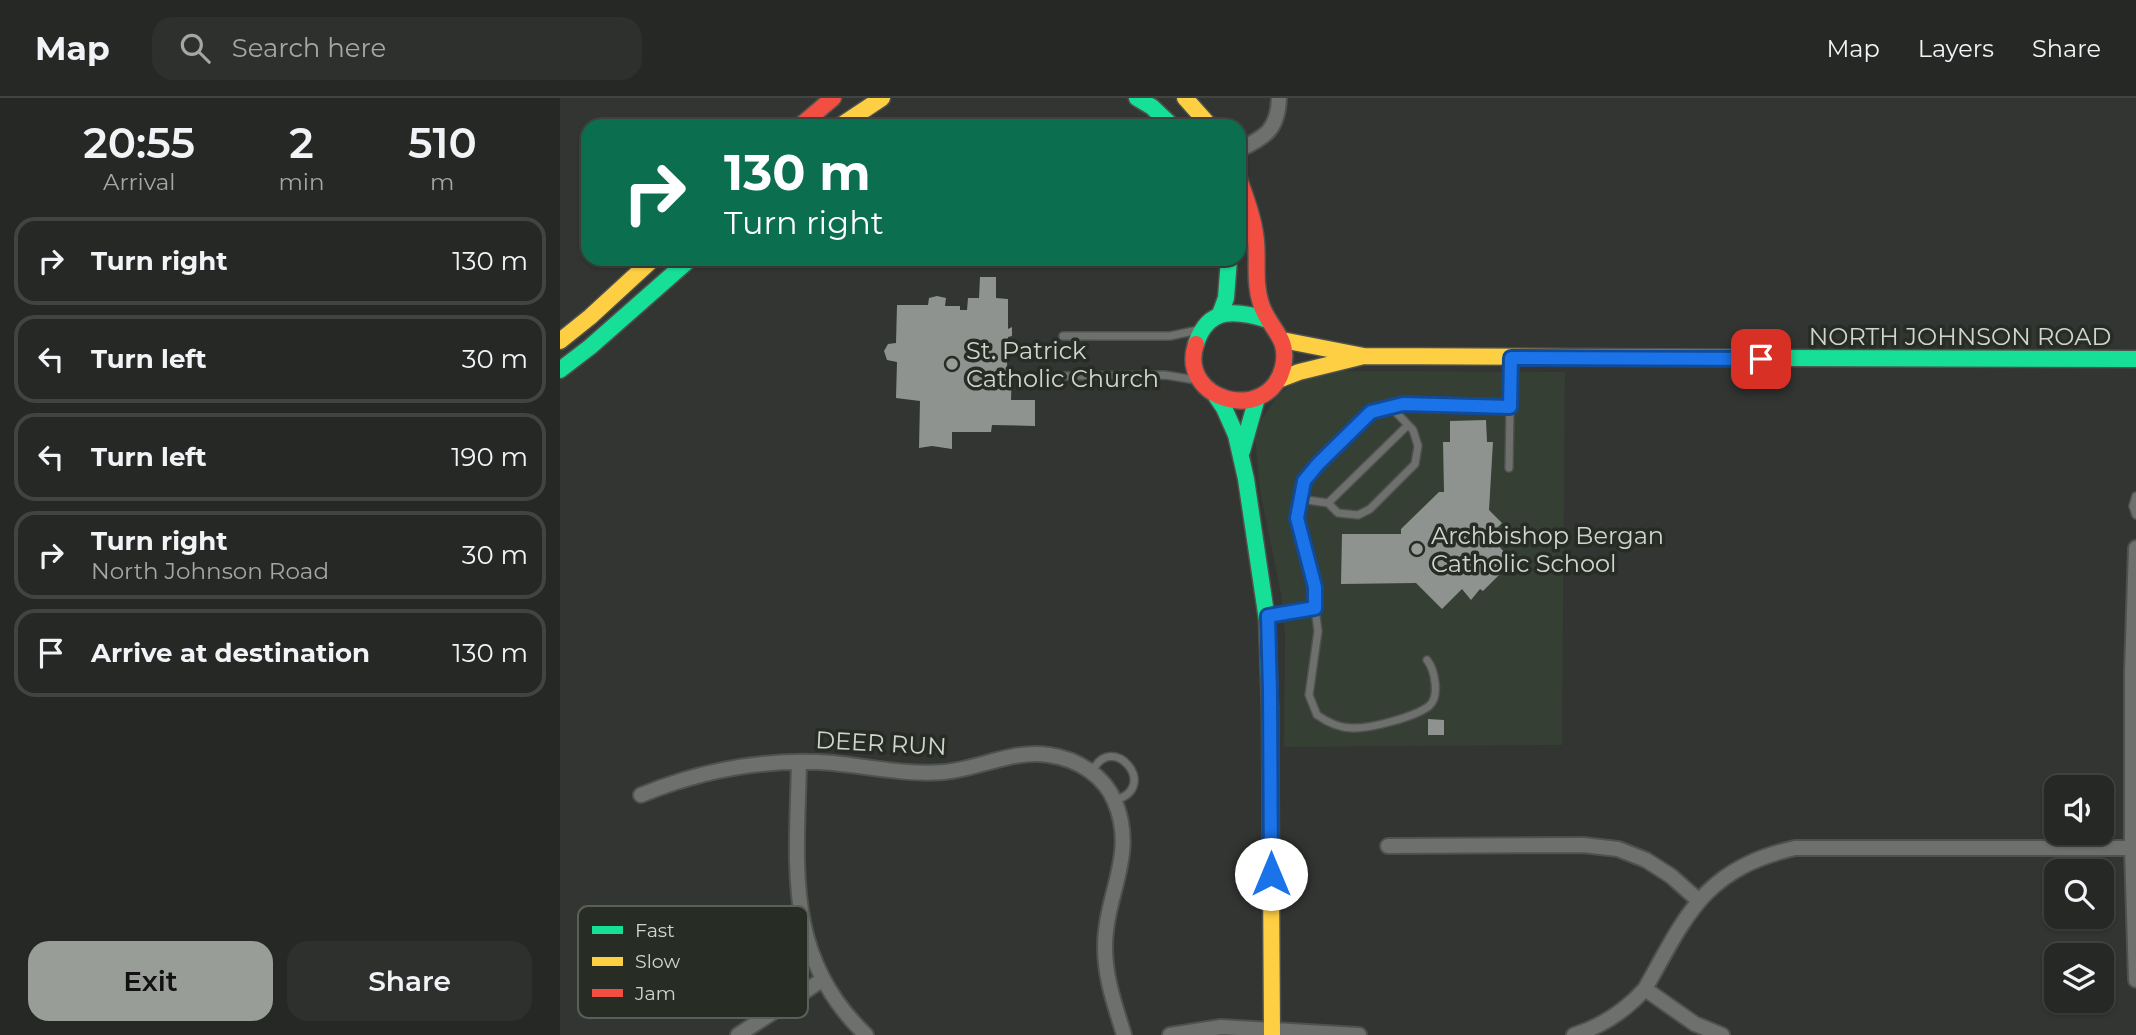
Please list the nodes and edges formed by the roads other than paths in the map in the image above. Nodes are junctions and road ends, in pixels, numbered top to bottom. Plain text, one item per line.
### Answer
1 (834, 98) edge
2 (882, 98) edge
3 (1137, 98) edge
4 (1185, 98) edge
5 (1279, 98) edge
6 (808, 119) edge
7 (850, 119) edge
8 (1165, 119) edge
9 (1204, 119) edge
10 (1246, 146) edge
11 (1246, 199) edge
12 (645, 266) edge
13 (682, 266) edge
14 (1228, 266) edge
15 (1220, 314) junction
16 (1268, 320) junction
17 (1202, 329) junction
18 (1063, 336) dead end
19 (1282, 340) junction
20 (560, 341) edge
21 (1364, 356) junction
22 (1511, 358) junction
23 (2136, 359) edge
24 (560, 370) edge
25 (1061, 376) dead end
26 (1278, 380) junction
27 (1201, 381) junction
28 (1216, 396) junction
29 (1257, 398) junction
30 (1390, 406) junction
31 (1510, 407) junction
32 (1408, 425) junction
33 (1242, 451) junction
34 (1509, 468) dead end
35 (2136, 496) edge
36 (1300, 499) junction
37 (1328, 503) junction
38 (2136, 515) edge
39 (2136, 548) edge
40 (1315, 608) junction
41 (1268, 616) junction
42 (1427, 660) dead end
43 (2134, 673) edge
44 (799, 762) junction
45 (1092, 772) junction
46 (641, 795) dead end
47 (1115, 800) junction
48 (1388, 846) dead end
49 (2134, 848) edge
50 (1698, 900) junction
51 (800, 906) edge
52 (808, 946) edge
53 (822, 980) junction
54 (2136, 980) edge
55 (808, 989) edge
56 (1645, 989) junction
57 (764, 1018) edge
58 (1272, 1033) edge
59 (738, 1035) edge
60 (866, 1035) edge
61 (1124, 1035) edge
62 (1170, 1035) edge
63 (1359, 1035) edge
64 (1574, 1035) edge
65 (1722, 1035) edge

1 - 6 main road
2 - 7 main road
3 - 8 main road
4 - 9 main road
5 - 10 street
11 - 16 main road
12 - 20 main road
13 - 24 main road
14 - 15 main road
15 - 16 main road
15 - 17 main road
16 - 19 main road
17 - 18 lane
17 - 27 main road
19 - 21 main road, NORTH JOHNSON ROAD
19 - 26 main road
21 - 22 main road, NORTH JOHNSON ROAD
21 - 26 main road, NORTH JOHNSON ROAD
22 - 23 main road, NORTH JOHNSON ROAD
22 - 31 lane
25 - 27 lane
26 - 29 main road
27 - 28 main road
28 - 29 main road
28 - 33 main road
29 - 33 main road
30 - 31 lane
30 - 32 lane
30 - 36 lane
31 - 34 lane
32 - 37 lane
32 - 37 lane
33 - 41 main road
35 - 38 lane
36 - 37 lane
36 - 40 lane
39 - 43 street
40 - 41 lane
40 - 42 lane
41 - 58 main road
43 - 49 street
44 - 45 street, DEER RUN
44 - 46 street, DEER RUN
44 - 51 street
45 - 47 street, DEER RUN
45 - 47 lane
47 - 61 street, DEER RUN
48 - 50 street
49 - 50 street
49 - 54 street
50 - 56 street
52 - 53 street
53 - 55 street
53 - 60 street
56 - 64 street
56 - 65 street
57 - 59 street
58 - 62 street
58 - 63 street

